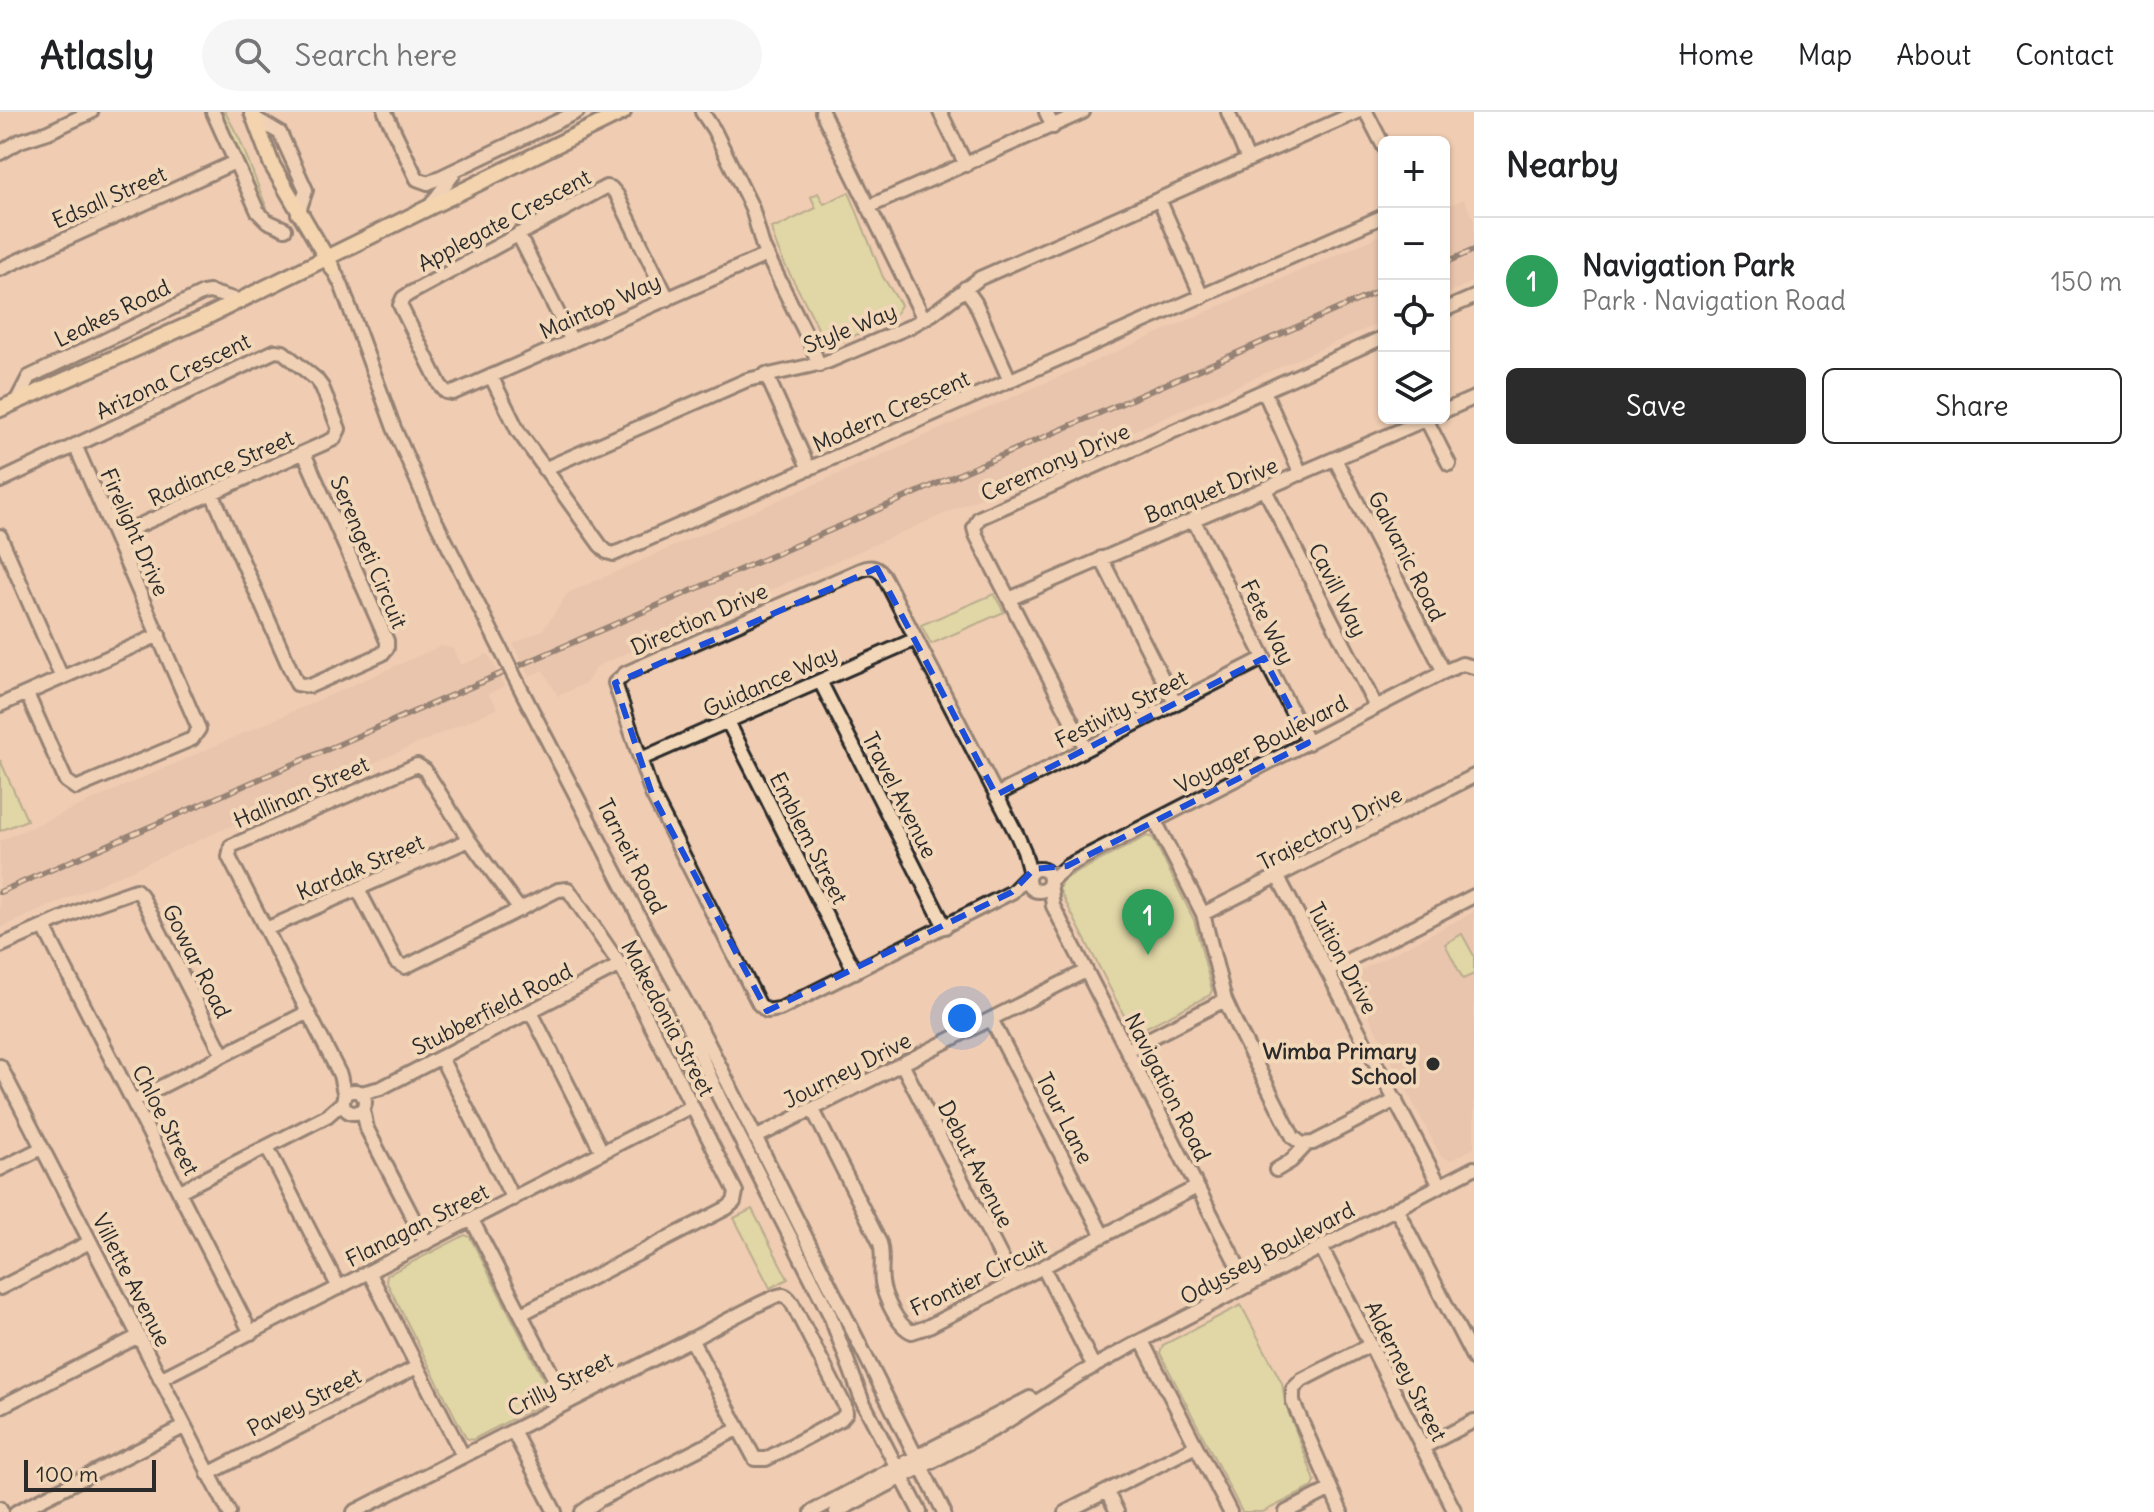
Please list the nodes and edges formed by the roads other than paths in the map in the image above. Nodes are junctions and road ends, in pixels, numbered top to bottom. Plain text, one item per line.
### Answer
1 (91, 112) edge
2 (213, 112) edge
3 (385, 112) edge
4 (577, 112) edge
5 (623, 112) edge
6 (822, 112) edge
7 (940, 112) edge
8 (1046, 112) edge
9 (1083, 112) edge
10 (1228, 112) edge
11 (1357, 112) edge
12 (1366, 112) edge
13 (253, 114) edge
14 (707, 115) edge
15 (1053, 127) junction
16 (1378, 136) edge
17 (0, 153) edge
18 (1248, 160) junction
19 (235, 162) junction
20 (966, 165) junction
21 (456, 172) junction
22 (1159, 199) junction
23 (868, 207) junction
24 (428, 208) junction
25 (298, 214) junction
26 (1378, 219) edge
27 (285, 229) dead end
28 (518, 234) junction
29 (767, 255) junction
30 (330, 264) junction
31 (0, 269) edge
32 (965, 288) junction
33 (1202, 297) junction
34 (1474, 297) edge
35 (668, 299) junction
36 (240, 301) junction
37 (1450, 307) edge
38 (924, 319) junction
39 (1378, 340) edge
40 (572, 341) junction
41 (819, 365) junction
42 (90, 371) junction
43 (766, 374) junction
44 (491, 376) junction
45 (1010, 381) junction
46 (1264, 391) junction
47 (449, 393) joint
48 (1474, 398) edge
49 (17, 400) junction
50 (1450, 408) edge
51 (0, 409) edge
52 (0, 419) edge
53 (1416, 424) edge
54 (1430, 424) edge
55 (339, 432) joint
56 (75, 445) junction
57 (304, 453) junction
58 (1335, 459) junction
59 (1449, 464) dead end
60 (544, 469) junction
61 (809, 469) junction
62 (1301, 474) junction
63 (0, 481) edge
64 (1265, 490) junction
65 (212, 493) junction
66 (1193, 519) junction
67 (0, 536) edge
68 (115, 536) junction
69 (1101, 558) junction
70 (1009, 599) junction
71 (159, 635) junction
72 (916, 639) junction
73 (1264, 658) junction
74 (1474, 667) edge
75 (1444, 672) junction
76 (62, 678) junction
77 (820, 681) junction
78 (27, 694) junction
79 (1175, 703) junction
80 (0, 705) edge
81 (1376, 707) junction
82 (728, 722) junction
83 (1308, 743) junction
84 (1086, 749) junction
85 (641, 759) junction
86 (1474, 776) edge
87 (996, 795) junction
88 (1155, 821) junction
89 (469, 840) junction
90 (1040, 875) junction
91 (1278, 877) junction
92 (358, 889) junction
93 (1035, 890) junction
94 (1012, 892) junction
95 (1474, 896) edge
96 (1053, 906) junction
97 (520, 910) junction
98 (1203, 914) junction
99 (44, 927) junction
100 (945, 927) junction
101 (266, 929) junction
102 (654, 945) junction
103 (0, 946) edge
104 (620, 965) junction
105 (1086, 971) junction
106 (1327, 971) junction
107 (855, 972) junction
108 (1225, 1000) junction
109 (767, 1011) joint
110 (308, 1012) junction
111 (531, 1012) junction
112 (991, 1019) junction
113 (1127, 1050) junction
114 (223, 1055) junction
115 (441, 1058) junction
116 (902, 1064) junction
117 (0, 1066) edge
118 (1396, 1100) junction
119 (133, 1101) junction
120 (354, 1102) junction
121 (692, 1106) junction
122 (813, 1110) junction
123 (736, 1130) junction
124 (755, 1138) junction
125 (1307, 1144) junction
126 (267, 1147) junction
127 (42, 1148) junction
128 (602, 1152) junction
129 (0, 1169) edge
130 (1474, 1169) edge
131 (1276, 1170) dead end
132 (1440, 1186) junction
133 (1197, 1187) junction
134 (180, 1191) junction
135 (513, 1199) junction
136 (1396, 1208) junction
137 (472, 1220) junction
138 (1103, 1236) junction
139 (90, 1242) junction
140 (793, 1242) junction
141 (426, 1243) junction
142 (1321, 1247) junction
143 (1043, 1267) junction
144 (369, 1272) junction
145 (1014, 1282) junction
146 (1248, 1286) junction
147 (0, 1288) edge
148 (339, 1288) junction
149 (521, 1314) junction
150 (251, 1333) junction
151 (139, 1336) junction
152 (691, 1339) junction
153 (1142, 1341) junction
154 (1370, 1345) junction
155 (1474, 1359) edge
156 (417, 1367) junction
157 (1094, 1367) junction
158 (160, 1379) junction
159 (567, 1403) junction
160 (0, 1407) edge
161 (1474, 1421) edge
162 (184, 1427) junction
163 (738, 1429) junction
164 (513, 1431) junction
165 (1196, 1446) junction
166 (1422, 1448) junction
167 (463, 1456) junction
168 (918, 1461) junction
169 (900, 1473) junction
170 (208, 1474) junction
171 (1329, 1490) junction
172 (1107, 1492) junction
173 (16, 1512) edge
174 (229, 1512) edge
175 (354, 1512) edge
176 (555, 1512) edge
177 (582, 1512) edge
178 (812, 1512) edge
179 (836, 1512) edge
180 (920, 1512) edge
181 (944, 1512) edge
182 (1066, 1512) edge
183 (1117, 1512) edge
184 (1230, 1512) edge
185 (1286, 1512) edge
186 (1341, 1512) edge
187 (1455, 1512) edge

1 - 17 street
2 - 19 street
3 - 21 street
4 - 21 street
5 - 24 main road, Leakes Road
6 - 23 street
7 - 20 street
8 - 15 street
9 - 15 street
10 - 18 street
11 - 18 street, Style Way
12 - 16 street
13 - 25 main road, Tarneit Road
13 - 25 street, Tarneit Road
14 - 29 street
15 - 20 street
18 - 22 street, Style Way
19 - 27 street
19 - 31 street, Edsall Street
20 - 23 street
21 - 24 street, Leakes Road
22 - 32 street, Style Way
22 - 33 street
23 - 38 street
24 - 30 main road, Leakes Road
25 - 30 main road, Tarneit Road
26 - 33 street, Modern Crescent
28 - 35 street, Applegate Crescent
28 - 40 street
28 - 47 street, Applegate Crescent
29 - 35 street, Maintop Way
29 - 41 street
30 - 36 main road, Leakes Road
30 - 102 street, Tarneit Road, bridge
32 - 38 street, Style Way
32 - 45 street
33 - 45 street, Modern Crescent
34 - 37 street
35 - 40 street, Maintop Way
36 - 42 main road, Leakes Road
36 - 49 street, Leakes Road
38 - 41 street, Style Way
39 - 46 street, Ceremony Drive
40 - 44 street, Maintop Way
41 - 43 street, Style Way
42 - 49 main road, Leakes Road
42 - 52 main road, Leakes Road
43 - 60 street, Style Way
43 - 61 street
44 - 47 street, Maintop Way
44 - 60 street, Modern Crescent
45 - 61 street, Modern Crescent
46 - 62 street
46 - 70 street, Ceremony Drive
48 - 50 street
49 - 51 main road, Leakes Road
53 - 58 street, Banquet Drive
54 - 59 street
55 - 56 street, Arizona Crescent
55 - 57 street, Radiance Street
56 - 63 street
56 - 68 street, Firelight Drive
57 - 65 street, Radiance Street
57 - 65 street, Serengeti Circuit
58 - 62 street, Banquet Drive
58 - 75 street, Galvanic Road
60 - 61 street, Modern Crescent
62 - 64 street, Banquet Drive
64 - 66 street, Banquet Drive
64 - 81 street, Cavill Way
65 - 68 street, Radiance Street
66 - 69 street, Banquet Drive
66 - 73 street, Fete Way
67 - 76 street
68 - 71 street, Firelight Drive
69 - 70 street, Banquet Drive
69 - 79 street
70 - 84 street, Ceremony Drive
71 - 76 street
71 - 78 street, Firelight Drive
72 - 77 street, Guidance Way
72 - 85 street, Direction Drive
72 - 87 street
73 - 79 street, Festivity Street
73 - 83 street, Fete Way
74 - 75 street, Voyager Boulevard
75 - 81 street, Voyager Boulevard
76 - 78 street
77 - 82 street, Guidance Way
77 - 100 street, Travel Avenue
78 - 80 street
79 - 84 street, Festivity Street
81 - 83 street, Voyager Boulevard
82 - 85 street, Guidance Way
82 - 107 street, Emblem Street
83 - 88 street, Voyager Boulevard
84 - 87 street, Festivity Street
85 - 109 street, Direction Drive
86 - 91 street, Trajectory Drive
87 - 90 street
88 - 90 street, Voyager Boulevard
88 - 98 street
89 - 92 street, Kardak Street
89 - 97 street, Hallinan Street
89 - 101 street, Hallinan Street
90 - 93 street, Voyager Boulevard
90 - 94 street, Voyager Boulevard
90 - 96 street, Navigation Road
91 - 98 street, Trajectory Drive
91 - 106 street, Tuition Drive
92 - 97 street, Makedonia Street
92 - 101 street, Kardak Street
93 - 94 street, Voyager Boulevard
93 - 96 street, Navigation Road
94 - 100 street, Voyager Boulevard
95 - 106 street
96 - 105 street, Navigation Road
97 - 104 street, Makedonia Street
98 - 108 street
99 - 103 street, Gowar Road
99 - 114 street, Gowar Road
99 - 119 street, Chloe Street
100 - 107 street, Voyager Boulevard
101 - 110 street, Hallinan Street
102 - 123 street
102 - 124 street, Tarneit Road
104 - 111 street, Stubberfield Road
104 - 121 street, Makedonia Street
105 - 112 street, Journey Drive
105 - 113 street, Navigation Road
106 - 118 street, Tuition Drive
107 - 109 street, Voyager Boulevard
108 - 113 street
108 - 125 street
110 - 114 street
110 - 120 street, Hallinan Street
111 - 115 street, Stubberfield Road
111 - 128 street
112 - 116 street, Journey Drive
112 - 138 street, Tour Lane
113 - 133 street, Navigation Road
114 - 119 street
115 - 120 street, Stubberfield Road
115 - 135 street
116 - 122 street, Journey Drive
116 - 145 street, Debut Avenue
117 - 127 street, Villette Avenue
118 - 125 street
118 - 132 street, Tuition Drive
119 - 134 street, Chloe Street
120 - 126 street, Stubberfield Road
120 - 141 street
121 - 128 street, Flanagan Street
121 - 149 street, Makedonia Street
122 - 124 street, Journey Drive
122 - 145 street, Frontier Circuit
123 - 124 street
123 - 140 street
124 - 140 street
124 - 168 street, Tarneit Road
125 - 131 street
126 - 134 street, Stubberfield Road
126 - 148 street
127 - 129 street
127 - 139 street, Villette Avenue
128 - 135 street, Flanagan Street
130 - 132 street, Odyssey Boulevard
132 - 136 street, Odyssey Boulevard
133 - 138 street, Frontier Circuit
133 - 146 street, Navigation Road
134 - 150 street, Chloe Street
135 - 137 street, Flanagan Street
136 - 142 street, Odyssey Boulevard
136 - 155 street
137 - 141 street, Flanagan Street
137 - 149 street
138 - 143 street, Frontier Circuit
139 - 147 street
139 - 151 street, Villette Avenue
140 - 169 street
141 - 144 street, Flanagan Street
142 - 146 street, Odyssey Boulevard
142 - 154 street, Alderney Street
143 - 145 street, Frontier Circuit
143 - 157 street
144 - 148 street, Flanagan Street
144 - 156 street
146 - 153 street, Odyssey Boulevard
148 - 150 street, Flanagan Street
149 - 159 street
150 - 158 street, Flanagan Street
151 - 158 street, Villette Avenue
151 - 160 street
152 - 159 street, Crilly Street
152 - 163 street
152 - 163 street, Crilly Street
153 - 157 street, Odyssey Boulevard
153 - 165 street
154 - 166 street, Alderney Street
154 - 171 street
156 - 167 street
156 - 170 street, Pavey Street
157 - 168 street, Odyssey Boulevard
158 - 162 street, Villette Avenue
159 - 164 street, Crilly Street
161 - 166 street
162 - 170 street, Villette Avenue
162 - 173 street
163 - 177 street
164 - 167 street, Crilly Street
164 - 176 street
165 - 172 street
165 - 184 street
166 - 187 street, Alderney Street
167 - 175 street, Crilly Street
168 - 169 street, Odyssey Boulevard
168 - 181 street, Tarneit Road
169 - 178 street
169 - 179 street
169 - 180 street
170 - 174 street, Villette Avenue
171 - 185 street
171 - 186 street
172 - 182 street
172 - 183 street

